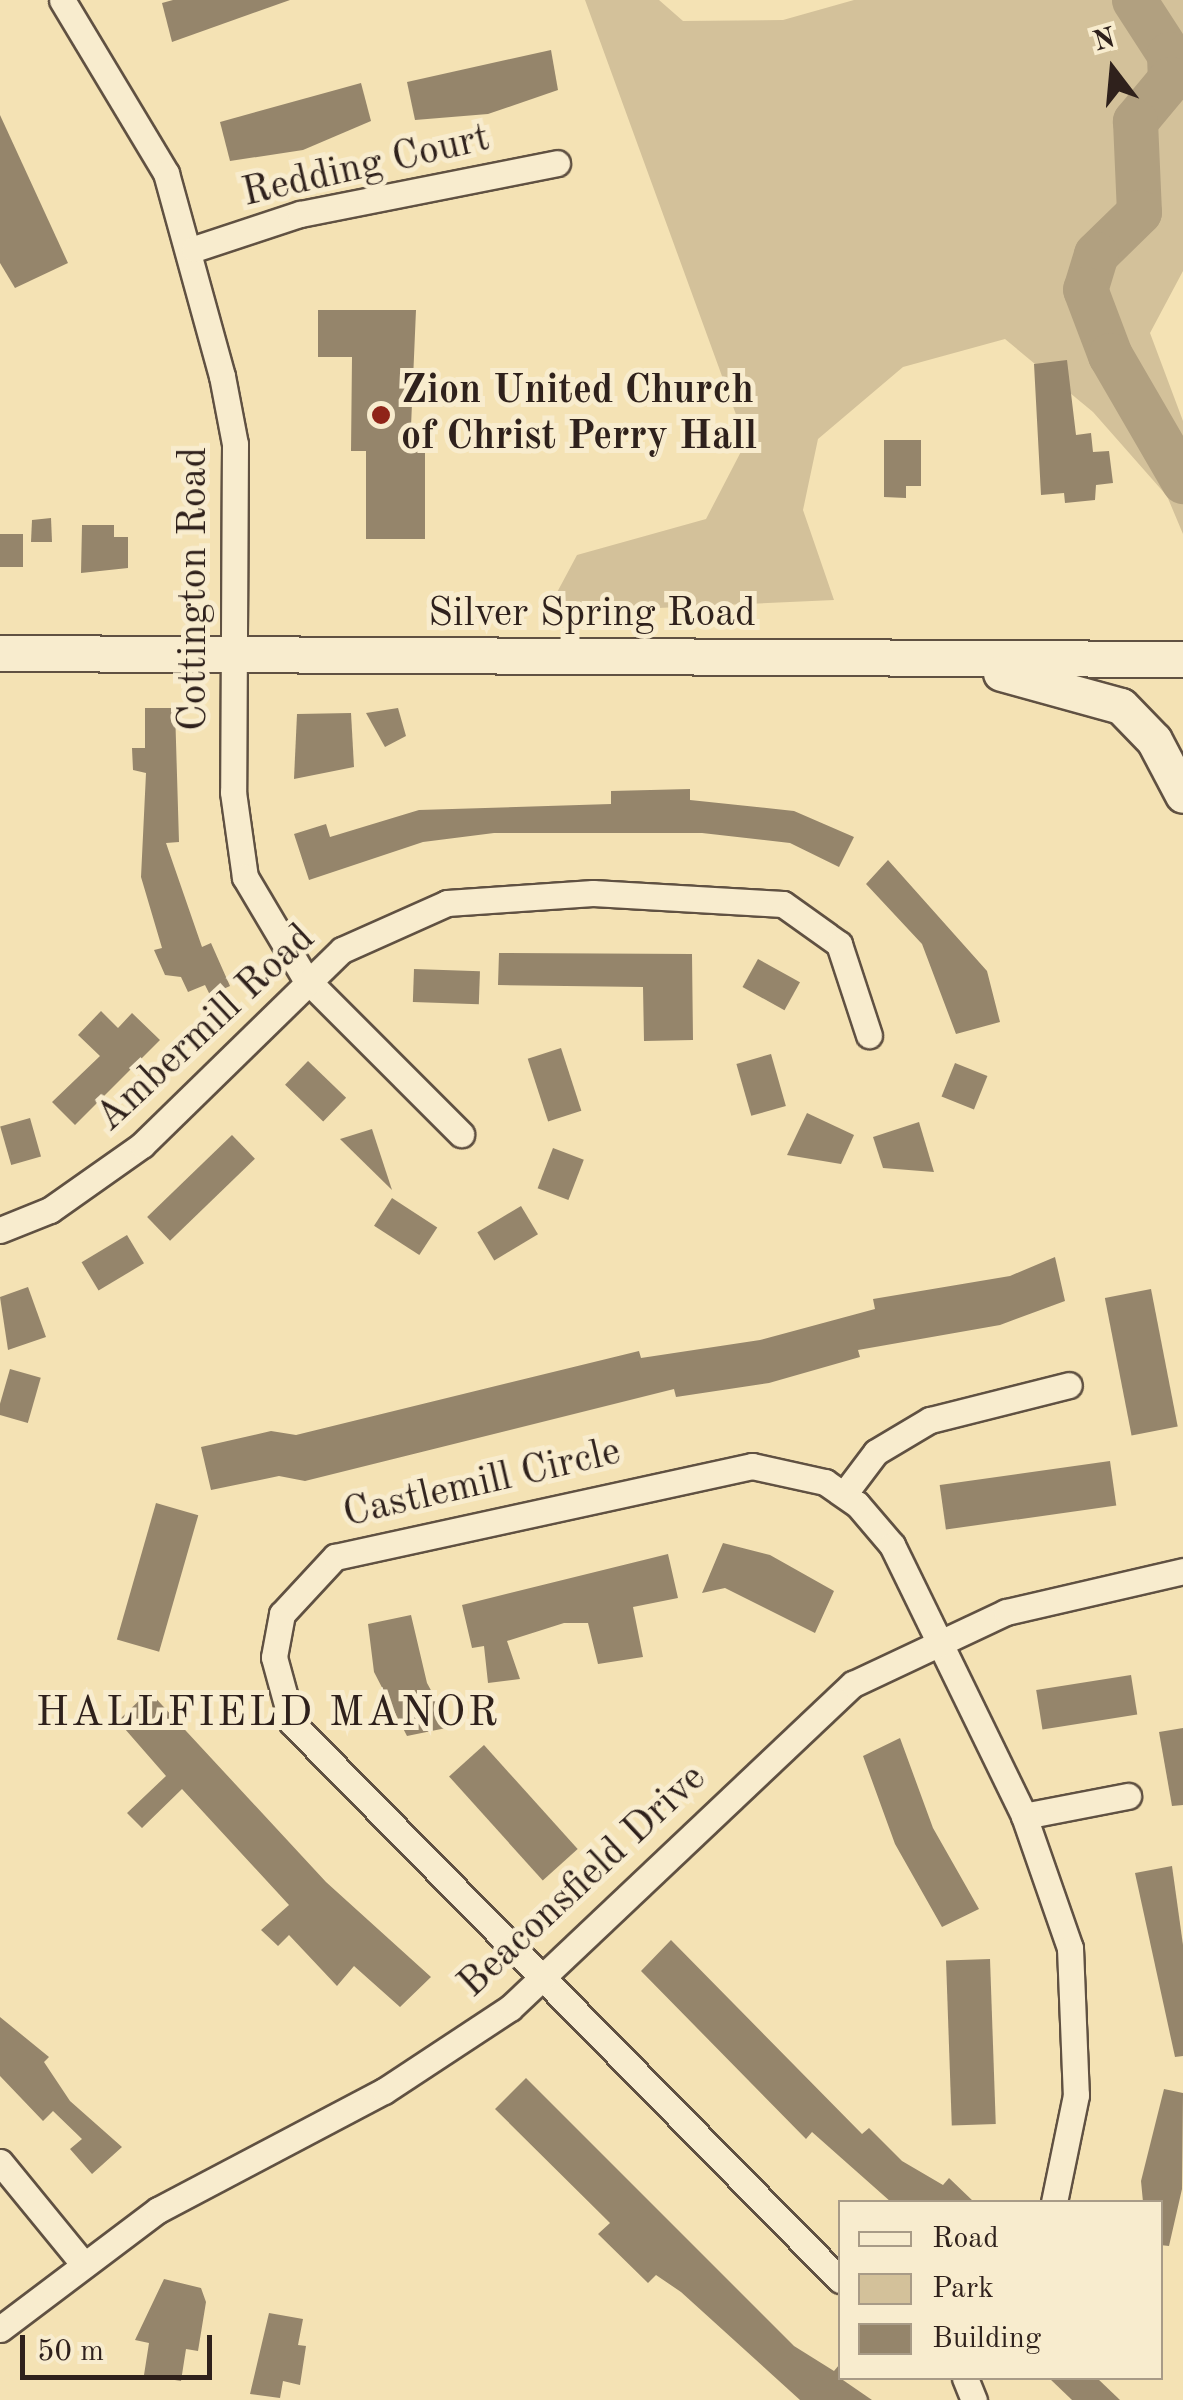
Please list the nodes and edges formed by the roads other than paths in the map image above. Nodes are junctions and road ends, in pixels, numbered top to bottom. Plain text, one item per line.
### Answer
1 (62, 0) edge
2 (557, 163) dead end
3 (194, 250) junction
4 (0, 653) edge
5 (236, 656) junction
6 (937, 658) junction
7 (1182, 659) edge
8 (1183, 667) edge
9 (1183, 795) edge
10 (306, 978) junction
11 (869, 1035) dead end
12 (461, 1134) dead end
13 (0, 1230) edge
14 (1068, 1385) dead end
15 (845, 1493) junction
16 (1183, 1572) edge
17 (938, 1641) junction
18 (1128, 1796) dead end
19 (1024, 1816) junction
20 (542, 1982) junction
21 (0, 2162) edge
22 (1054, 2200) edge
23 (81, 2261) junction
24 (838, 2278) edge
25 (0, 2329) edge

1 - 3 street, Cottington Road
2 - 3 street, Redding Court
3 - 5 street, Cottington Road
4 - 5 main road, Silver Spring Road
5 - 6 main road, Silver Spring Road
5 - 10 street, Cottington Road
6 - 7 main road, Silver Spring Road
6 - 9 main road
7 - 8 main road
10 - 11 street, Ambermill Road
10 - 12 street, Cottington Road
10 - 13 street, Ambermill Road
14 - 15 street
15 - 17 street, Castlemill Circle
15 - 20 street, Castlemill Circle
16 - 17 street, Beaconsfield Drive
17 - 19 street, Castlemill Circle
17 - 20 street, Beaconsfield Drive
18 - 19 street
19 - 22 street, Castlemill Circle
20 - 23 street, Beaconsfield Drive
20 - 24 street, Castlemill Circle
21 - 23 street
23 - 25 street, Beaconsfield Drive

